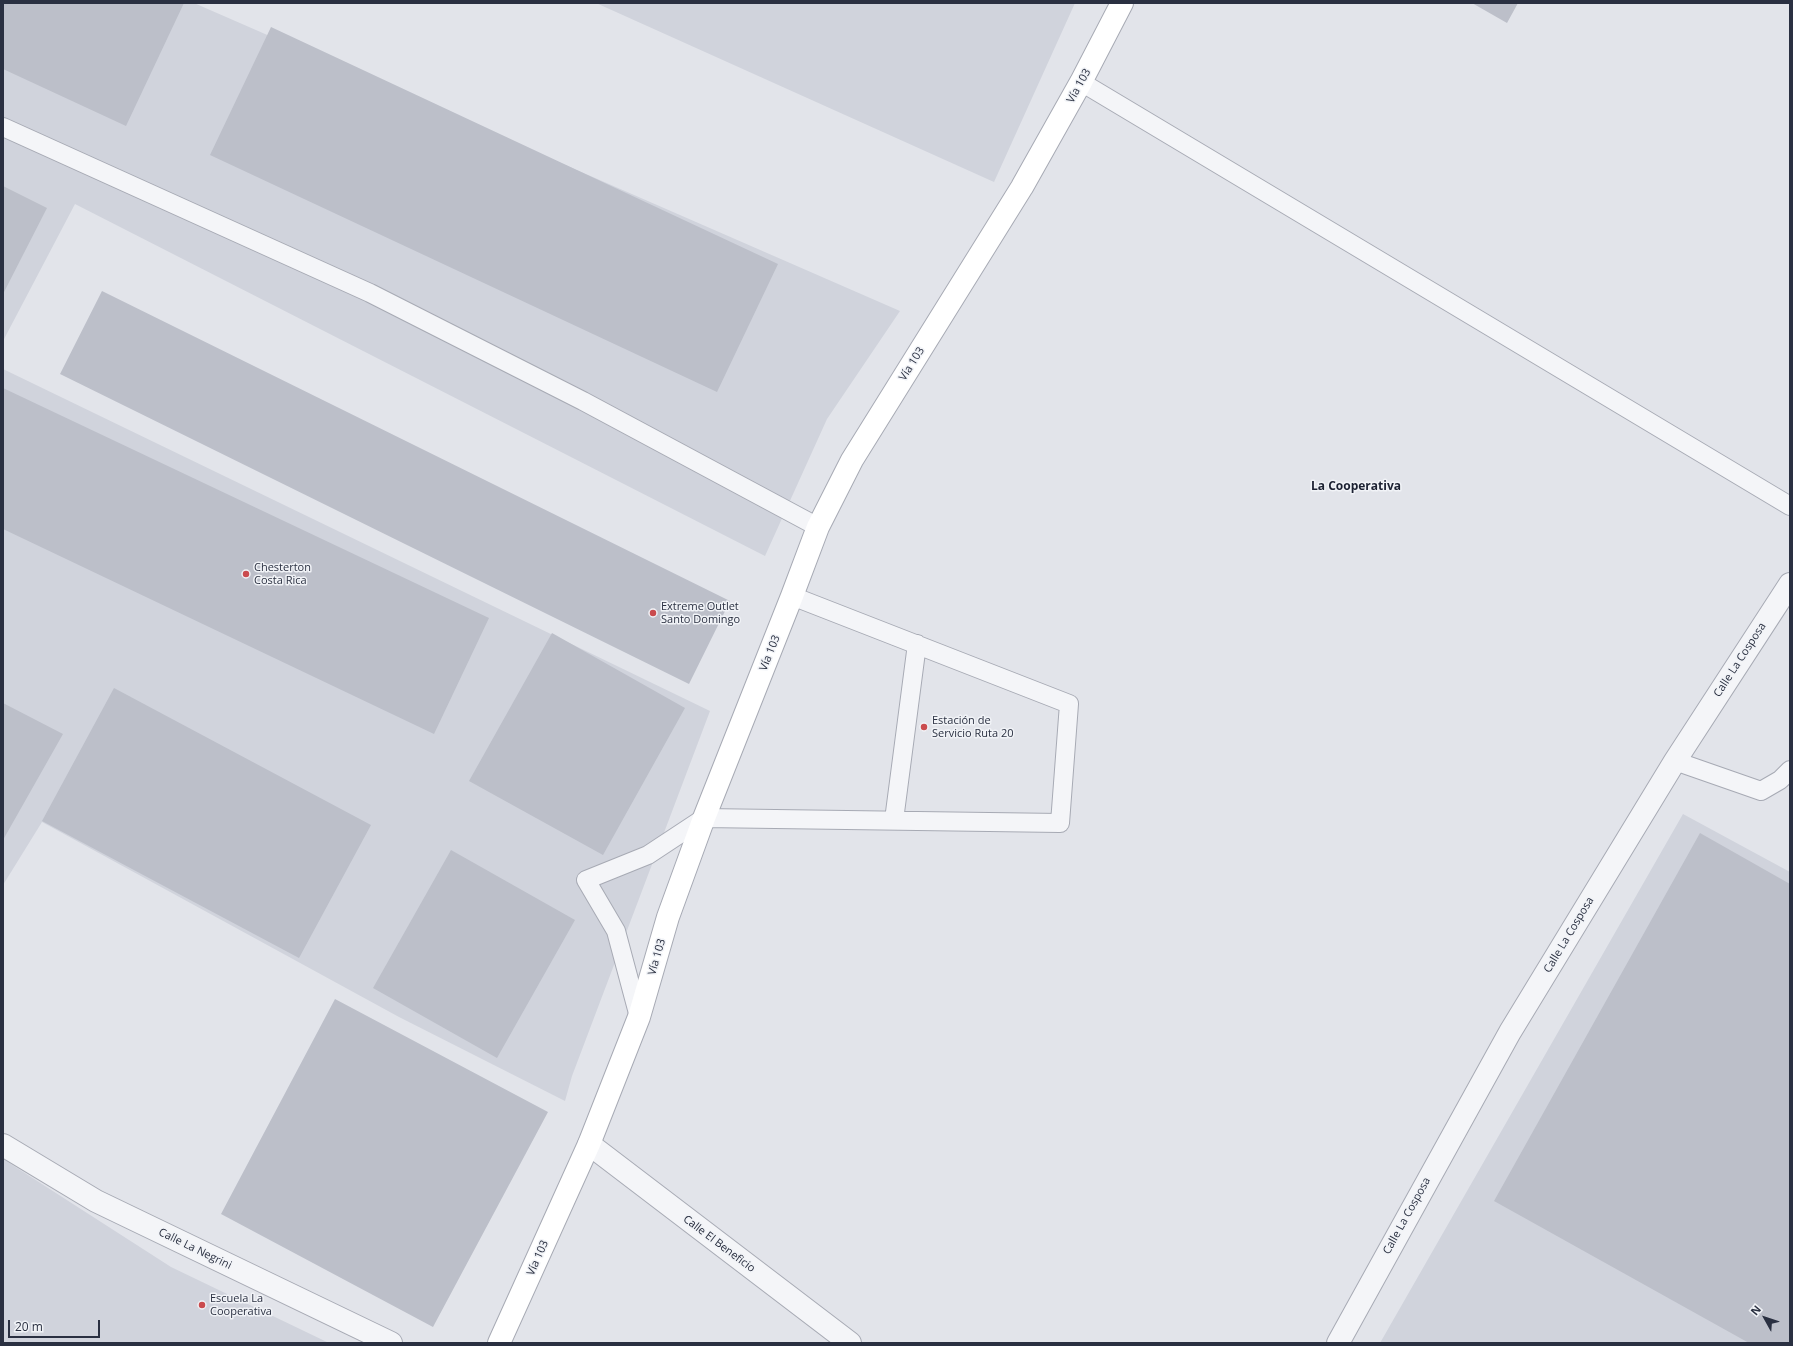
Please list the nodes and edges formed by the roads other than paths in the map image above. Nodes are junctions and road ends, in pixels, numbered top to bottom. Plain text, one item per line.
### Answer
1 (1122, 3) edge
2 (1081, 82) junction
3 (3, 127) edge
4 (1790, 506) edge
5 (818, 527) junction
6 (1790, 584) edge
7 (792, 596) junction
8 (917, 644) junction
9 (1675, 761) junction
10 (1790, 770) edge
11 (704, 818) junction
12 (894, 820) junction
13 (639, 1017) junction
14 (589, 1144) junction
15 (3, 1145) edge
16 (391, 1343) edge
17 (499, 1343) edge
18 (850, 1343) edge
19 (1338, 1343) edge

1 - 2 main road, Vía 103
2 - 4 lane
2 - 5 main road, Vía 103
3 - 5 lane
5 - 7 main road, Vía 103
6 - 9 street, Calle La Cosposa
7 - 8 lane
7 - 11 main road, Vía 103
8 - 12 lane
8 - 12 lane
9 - 10 lane
9 - 19 street, Calle La Cosposa
11 - 12 lane
11 - 13 main road, Vía 103
11 - 13 lane
13 - 14 main road, Vía 103
14 - 17 main road, Vía 103
14 - 18 street, Calle El Beneficio
15 - 16 street, Calle La Negrini

